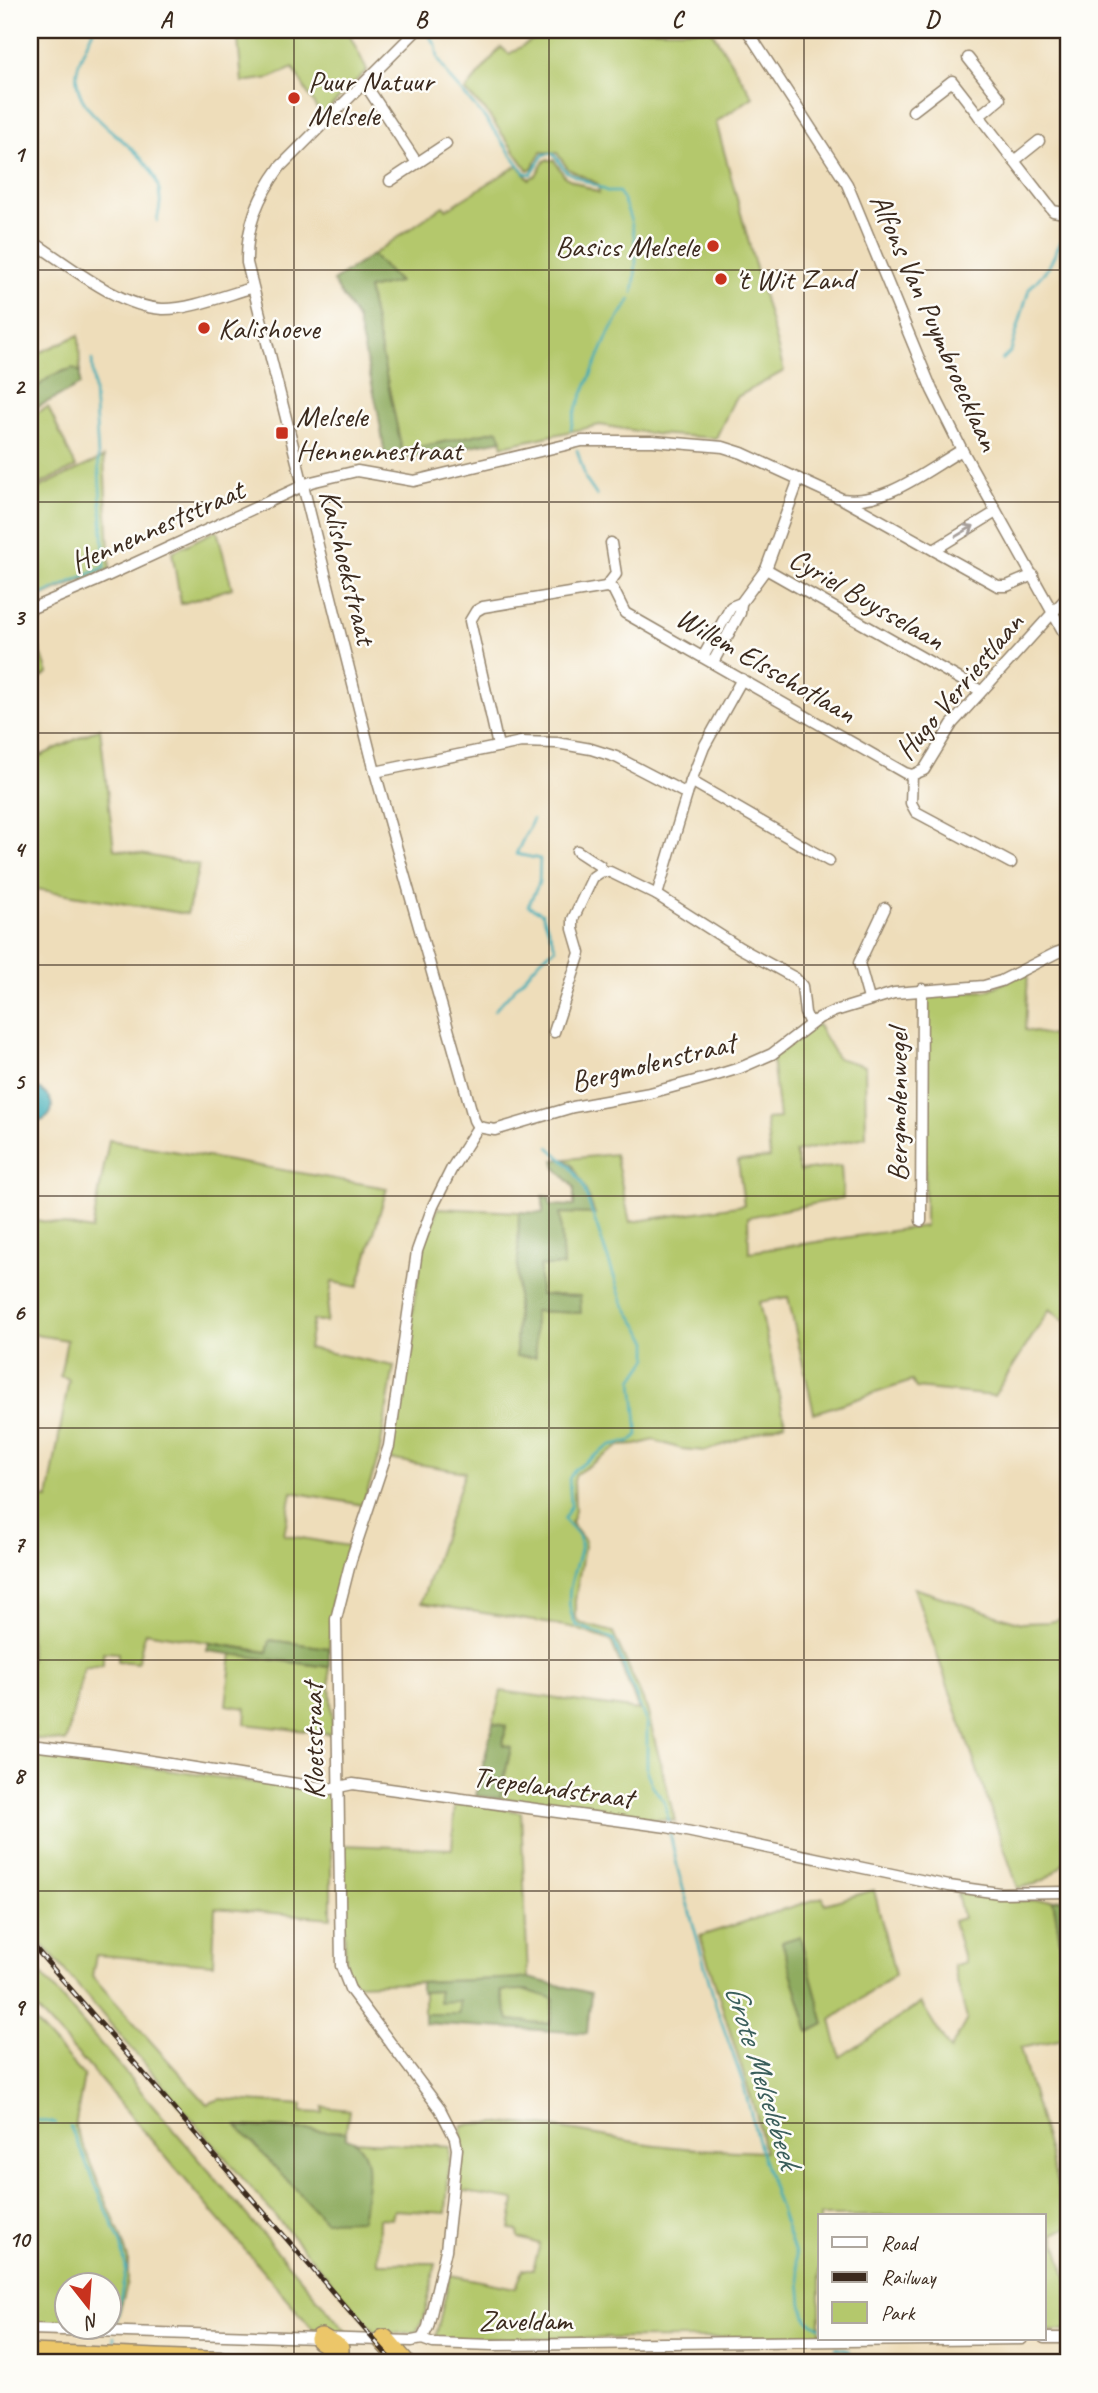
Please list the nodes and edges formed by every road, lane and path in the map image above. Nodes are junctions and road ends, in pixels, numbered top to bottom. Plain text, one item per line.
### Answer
1 (417, 30) edge
2 (747, 30) edge
3 (968, 58) dead end
4 (365, 84) junction
5 (913, 111) dead end
6 (979, 116) junction
7 (1039, 141) dead end
8 (446, 144) dead end
9 (1014, 161) junction
10 (417, 163) junction
11 (390, 181) dead end
12 (1066, 209) edge
13 (30, 240) edge
14 (251, 288) junction
15 (962, 450) junction
16 (799, 479) junction
17 (303, 486) junction
18 (878, 498) junction
19 (842, 499) junction
20 (996, 512) junction
21 (882, 523) junction
22 (611, 543) dead end
23 (934, 550) junction
24 (766, 569) junction
25 (1033, 575) junction
26 (606, 587) junction
27 (1068, 596) edge
28 (30, 609) edge
29 (1054, 613) junction
30 (1068, 640) edge
31 (708, 660) junction
32 (742, 679) junction
33 (981, 691) junction
34 (498, 746) junction
35 (375, 772) junction
36 (912, 775) junction
37 (691, 782) junction
38 (687, 794) junction
39 (577, 851) dead end
40 (829, 861) dead end
41 (1011, 863) dead end
42 (603, 871) junction
43 (657, 895) junction
44 (886, 908) dead end
45 (1068, 949) edge
46 (922, 989) junction
47 (869, 999) junction
48 (810, 1024) junction
49 (554, 1032) dead end
50 (478, 1127) junction
51 (921, 1221) dead end
52 (30, 1745) edge
53 (338, 1787) junction
54 (1068, 1892) edge
55 (30, 2329) edge
56 (1046, 2338) edge
57 (1068, 2338) edge
58 (321, 2339) junction
59 (422, 2339) junction
60 (384, 2340) junction
61 (956, 2340) edge
62 (30, 2355) edge
63 (233, 2363) edge
64 (328, 2363) edge
65 (404, 2363) edge

1 - 4 street, Kalishoekstraat
2 - 15 street, Alfons Van Puymbroecklaan
3 - 6 street
4 - 10 street
4 - 14 street, Kalishoekstraat
5 - 6 street
6 - 9 street
7 - 9 street
8 - 10 street
9 - 12 street
10 - 11 street
13 - 14 street
14 - 17 street, Kalishoekstraat
15 - 18 street
15 - 20 street, Alfons Van Puymbroecklaan
16 - 17 street, Hennenneststraat
16 - 19 street, Hennenneststraat
16 - 24 street, Cyriel Buysselaan
17 - 28 street, Hennenneststraat
17 - 35 street, Kalishoekstraat
18 - 19 street
18 - 21 street
19 - 21 street, Hennenneststraat
23 -> 20 street
20 - 25 street, Alfons Van Puymbroecklaan
21 - 23 street, Hennenneststraat
22 - 26 street
23 - 25 street, Hennenneststraat
24 - 31 street, Cyriel Buysselaan
24 - 33 street, Cyriel Buysselaan
25 - 29 street, Alfons Van Puymbroecklaan
26 - 31 street, Willem Elsschotlaan
26 - 34 street
27 - 29 street, Hugo Verriestlaan
29 - 30 street, Alfons Van Puymbroecklaan
29 - 33 street, Hugo Verriestlaan
31 - 32 street, Willem Elsschotlaan
32 - 36 street, Willem Elsschotlaan
32 - 37 street
33 - 36 street, Hugo Verriestlaan
34 - 35 street
34 - 38 street
35 - 50 street, Kalishoekstraat
36 - 41 street, Hugo Verriestlaan
37 - 38 street
37 - 40 street
38 - 43 street
39 - 42 street
42 - 43 street
42 - 49 street
43 - 48 street
44 - 47 street
45 - 46 street, Bergmolenstraat
46 - 47 street, Bergmolenstraat
46 - 51 street, Bergmolenwegel
47 - 48 street, Bergmolenstraat
48 - 50 street, Bergmolenstraat
50 - 53 street, Kloetstraat
52 - 53 street, Trepelandstraat
53 - 54 street, Trepelandstraat
53 - 59 street, Kloetstraat
55 - 58 street, Zaveldam
56 - 57 street
58 - 60 street, Zaveldam
58 - 64 highway
59 - 60 street, Zaveldam
59 - 61 street, Zaveldam
60 - 65 highway
62 - 63 highway

